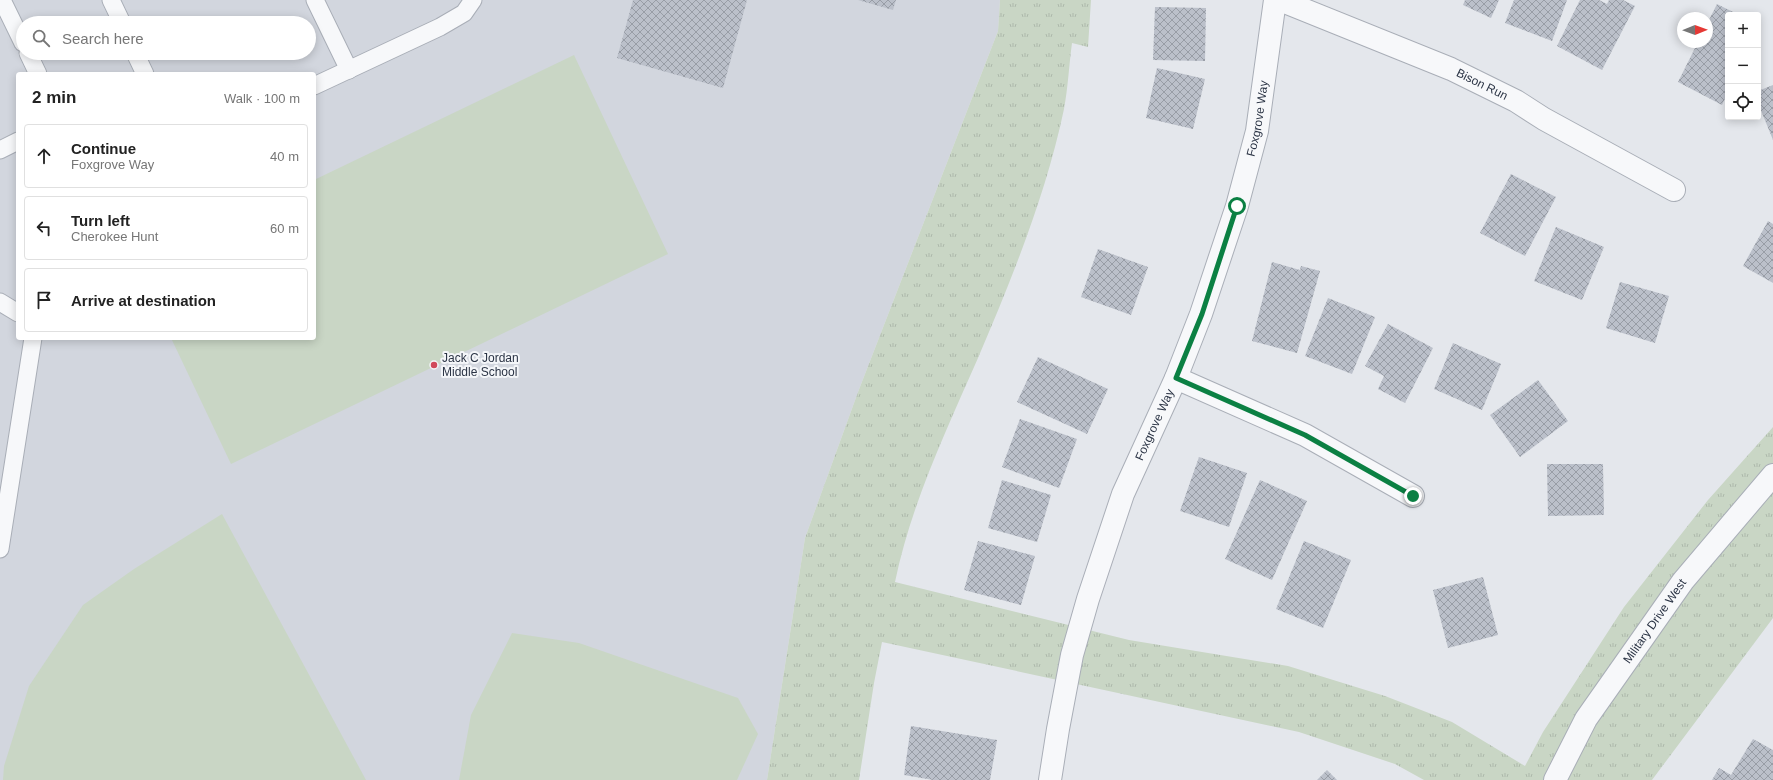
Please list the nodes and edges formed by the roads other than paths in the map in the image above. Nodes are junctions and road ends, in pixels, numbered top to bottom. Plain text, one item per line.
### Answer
1 (2, 0) edge
2 (111, 0) edge
3 (315, 0) edge
4 (473, 0) edge
5 (1275, 0) edge
6 (1280, 0) edge
7 (119, 16) edge
8 (16, 29) edge
9 (31, 60) edge
10 (138, 60) edge
11 (349, 70) junction
12 (37, 72) edge
13 (144, 72) edge
14 (316, 85) edge
15 (16, 142) edge
16 (0, 150) edge
17 (1674, 190) dead end
18 (0, 302) edge
19 (16, 312) edge
20 (33, 340) edge
21 (1176, 378) junction
22 (1773, 475) edge
23 (1413, 496) dead end
24 (0, 549) edge
25 (1050, 780) edge
26 (1554, 780) edge

1 - 8 lane
2 - 7 lane
3 - 11 lane
4 - 11 lane
5 - 21 street, Foxgrove Way
6 - 17 street, Bison Run
9 - 12 lane
10 - 13 lane
11 - 14 lane
15 - 16 lane
18 - 19 lane
20 - 24 lane
21 - 23 street
21 - 25 street, Foxgrove Way
22 - 26 street, Military Drive West

